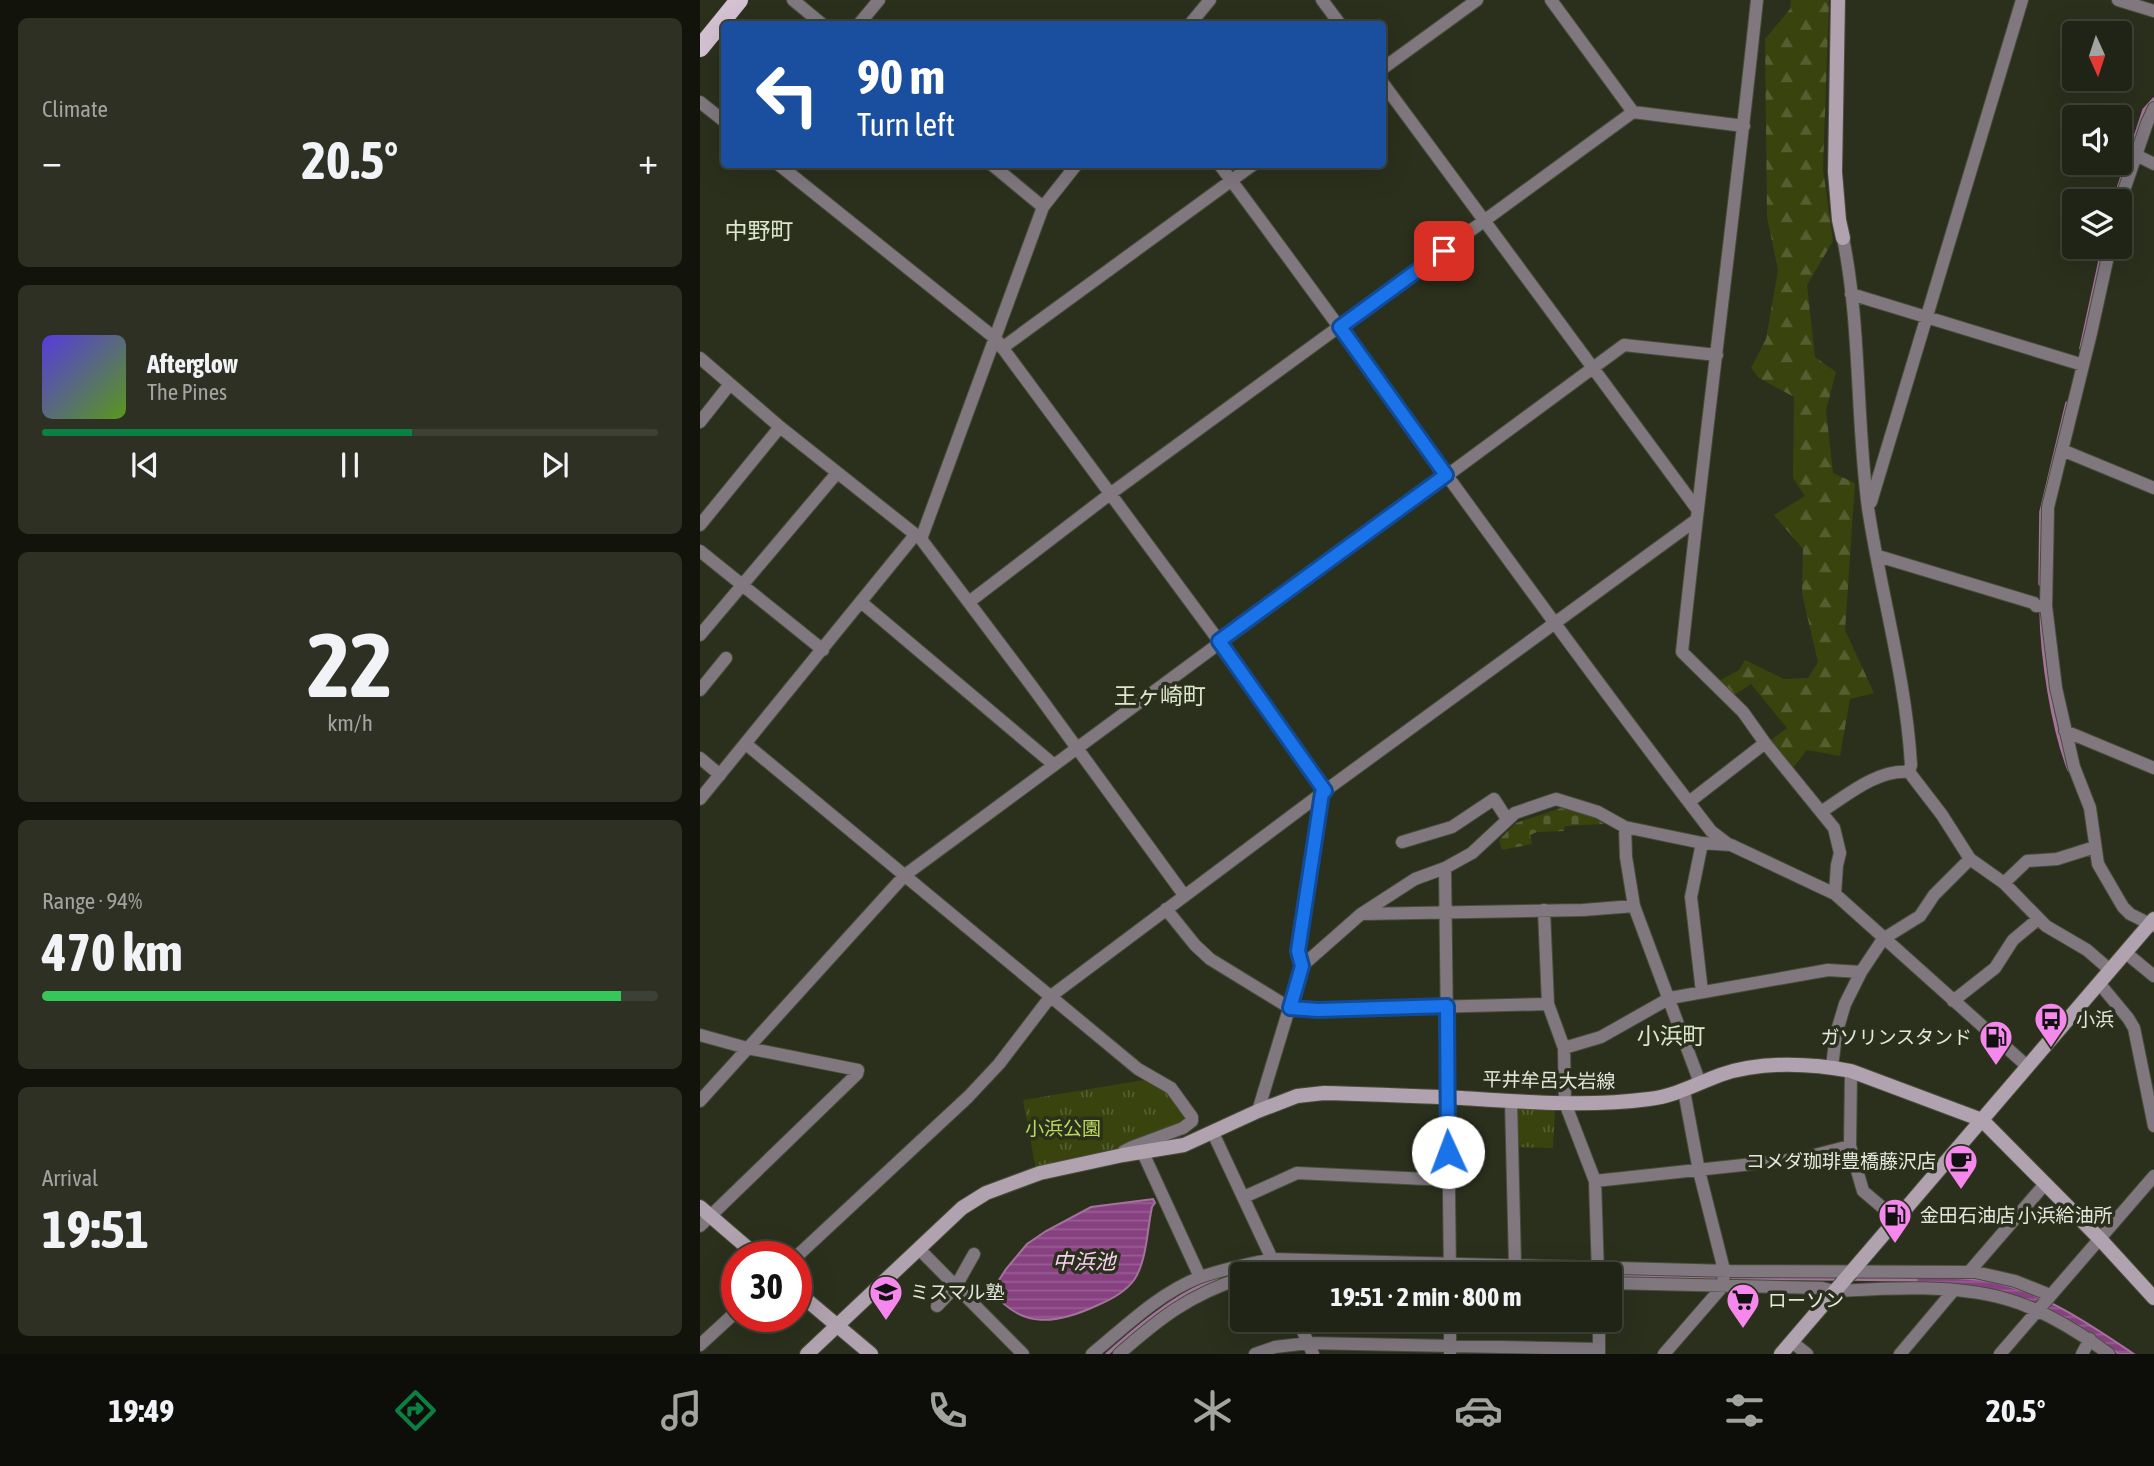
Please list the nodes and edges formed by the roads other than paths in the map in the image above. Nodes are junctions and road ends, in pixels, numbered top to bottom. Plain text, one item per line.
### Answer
1 (739, 0) edge
2 (793, 0) edge
3 (879, 0) edge
4 (1210, 0) edge
5 (1322, 0) edge
6 (1477, 0) edge
7 (1551, 0) edge
8 (1757, 0) edge
9 (1838, 0) edge
10 (2022, 0) edge
11 (2118, 0) edge
12 (2154, 11) edge
13 (722, 21) edge
14 (818, 21) edge
15 (862, 21) edge
16 (1192, 21) edge
17 (1338, 21) edge
18 (721, 22) edge
19 (700, 47) edge
20 (1386, 66) edge
21 (1386, 87) edge
22 (700, 102) edge
23 (2154, 108) edge
24 (1633, 112) junction
25 (721, 119) edge
26 (1744, 126) junction
27 (2136, 156) junction
28 (2154, 164) edge
29 (783, 168) edge
30 (996, 168) edge
31 (1074, 168) edge
32 (1222, 168) edge
33 (1249, 168) edge
34 (1231, 181) junction
35 (2125, 189) edge
36 (1043, 207) junction
37 (1485, 221) junction
38 (1843, 238) joint
39 (2107, 259) edge
40 (1851, 293) junction
41 (1926, 318) junction
42 (1340, 327) junction
43 (999, 344) junction
44 (1717, 355) junction
45 (700, 358) edge
46 (2078, 364) junction
47 (1594, 367) junction
48 (730, 384) junction
49 (700, 422) edge
50 (780, 427) junction
51 (2062, 450) junction
52 (837, 473) junction
53 (1446, 475) junction
54 (2154, 488) edge
55 (1110, 494) junction
56 (1868, 508) junction
57 (1696, 514) junction
58 (700, 525) edge
59 (918, 537) junction
60 (700, 551) edge
61 (1878, 556) junction
62 (742, 584) junction
63 (861, 602) junction
64 (969, 602) junction
65 (2041, 606) junction
66 (1554, 623) junction
67 (700, 635) edge
68 (1219, 641) junction
69 (823, 650) junction
70 (726, 658) dead end
71 (700, 690) edge
72 (2065, 731) junction
73 (1765, 743) junction
74 (746, 744) junction
75 (1075, 748) junction
76 (700, 758) edge
77 (1053, 764) junction
78 (2154, 768) edge
79 (1909, 772) junction
80 (720, 775) junction
81 (1323, 792) junction
82 (700, 799) edge
83 (1689, 802) junction
84 (1821, 812) junction
85 (1507, 819) junction
86 (1625, 827) junction
87 (1402, 842) dead end
88 (1702, 843) junction
89 (1731, 845) junction
90 (2095, 847) junction
91 (1970, 859) junction
92 (1445, 868) junction
93 (905, 875) junction
94 (2004, 883) junction
95 (1835, 894) junction
96 (1184, 895) junction
97 (1634, 906) junction
98 (1166, 909) junction
99 (1544, 910) junction
100 (1446, 912) junction
101 (1361, 914) junction
102 (2038, 919) junction
103 (2153, 923) edge
104 (1883, 939) junction
105 (2126, 953) junction
106 (1302, 966) junction
107 (2110, 970) junction
108 (1861, 972) junction
109 (2154, 976) edge
110 (2099, 983) junction
111 (1702, 992) junction
112 (1051, 996) junction
113 (1670, 998) junction
114 (1953, 1001) junction
115 (1548, 1004) junction
116 (1447, 1006) junction
117 (1290, 1008) junction
118 (700, 1035) edge
119 (747, 1048) junction
120 (1564, 1048) junction
121 (2027, 1066) junction
122 (1832, 1067) junction
123 (1852, 1071) junction
124 (1700, 1083) junction
125 (1684, 1091) junction
126 (1446, 1097) junction
127 (700, 1101) edge
128 (1511, 1101) junction
129 (1565, 1103) junction
130 (1258, 1111) junction
131 (1982, 1120) junction
132 (2154, 1126) edge
133 (1213, 1133) junction
134 (1850, 1146) junction
135 (1143, 1153) junction
136 (1123, 1155) junction
137 (1699, 1171) junction
138 (2154, 1176) edge
139 (1448, 1180) junction
140 (1595, 1181) junction
141 (2045, 1184) junction
142 (1244, 1197) junction
143 (704, 1216) edge
144 (1896, 1219) junction
145 (2099, 1238) junction
146 (737, 1241) edge
147 (812, 1242) edge
148 (919, 1249) junction
149 (974, 1254) dead end
150 (1272, 1259) junction
151 (1273, 1262) edge
152 (1331, 1262) edge
153 (1450, 1262) edge
154 (1515, 1262) edge
155 (1598, 1262) edge
156 (1724, 1270) junction
157 (1622, 1271) edge
158 (1852, 1271) junction
159 (1969, 1272) junction
160 (1200, 1277) junction
161 (1230, 1283) edge
162 (1622, 1283) edge
163 (956, 1286) junction
164 (1723, 1286) junction
165 (1837, 1288) junction
166 (1954, 1290) junction
167 (2050, 1295) junction
168 (2154, 1298) edge
169 (812, 1304) edge
170 (937, 1306) dead end
171 (2036, 1311) junction
172 (838, 1325) junction
173 (721, 1326) edge
174 (1304, 1332) edge
175 (1450, 1332) edge
176 (1599, 1332) edge
177 (2090, 1339) junction
178 (1792, 1342) junction
179 (700, 1345) edge
180 (1311, 1348) edge
181 (1450, 1350) edge
182 (1599, 1352) edge
183 (807, 1354) edge
184 (871, 1354) edge
185 (1023, 1354) edge
186 (1092, 1354) edge
187 (1119, 1354) edge
188 (1255, 1354) edge
189 (1664, 1354) edge
190 (1782, 1354) edge
191 (1807, 1354) edge
192 (1900, 1354) edge
193 (2000, 1354) edge
194 (2082, 1354) edge
195 (2109, 1354) edge

1 - 13 main road
2 - 14 street
3 - 15 street
4 - 16 street
5 - 17 street
6 - 20 street
7 - 24 street
8 - 26 street
9 - 38 main road
10 - 41 street
11 - 12 street
18 - 19 main road
21 - 37 street
22 - 25 street
23 - 27 street
24 - 26 street
24 - 37 street
26 - 44 street
27 - 28 street
27 - 35 street
29 - 43 street
30 - 36 street
31 - 36 street
32 - 34 street
33 - 34 street
34 - 42 street
34 - 43 street
36 - 43 street
37 - 42 street
37 - 47 street
38 - 40 street
39 - 46 street
40 - 41 street
40 - 56 street
41 - 46 street
41 - 56 street
42 - 53 street
42 - 55 street
43 - 55 street
43 - 59 street
44 - 47 street
44 - 57 street
45 - 48 street
46 - 51 street
47 - 53 street
47 - 57 street
48 - 49 street
48 - 50 street
50 - 52 street
50 - 58 street
51 - 54 street
51 - 65 street
52 - 59 street
52 - 62 street
53 - 66 street
53 - 68 street
55 - 64 street
55 - 68 street
56 - 61 street
57 - 66 street
57 - 73 street
59 - 63 street
59 - 64 street
60 - 62 street
61 - 65 street
61 - 79 street
62 - 67 street
62 - 69 street
63 - 69 street
63 - 77 street
64 - 75 street
65 - 72 street
66 - 81 street
66 - 83 street
68 - 75 street
68 - 81 street
69 - 74 street
70 - 71 street
72 - 78 street
72 - 90 street
73 - 83 street
73 - 84 street
74 - 80 street
74 - 93 street
75 - 77 street
75 - 96 street
76 - 80 street
77 - 93 street
79 - 84 street
79 - 91 street
80 - 82 street
81 - 96 street
81 - 106 street
83 - 89 street
84 - 95 street
85 - 86 street
85 - 87 street
85 - 92 street
86 - 88 street
86 - 97 street
88 - 89 street
88 - 111 street
89 - 95 street
90 - 94 street
90 - 103 street
91 - 94 street
91 - 104 street
92 - 100 street
92 - 101 street
93 - 112 street
93 - 119 street
94 - 102 street
95 - 104 street
96 - 98 street
97 - 99 street
97 - 113 street
98 - 112 street
98 - 117 street
99 - 100 street
99 - 115 street
100 - 101 street
100 - 116 street
101 - 106 street
102 - 107 street
102 - 114 street
103 - 105 main road
104 - 108 street
104 - 114 street
105 - 107 main road
105 - 109 street
106 - 117 street
107 - 110 main road
108 - 111 street
108 - 122 street
110 - 121 main road
110 - 132 street
111 - 113 street
112 - 136 street
112 - 147 street
113 - 120 street
113 - 124 street
114 - 121 street
115 - 116 street
115 - 120 street
116 - 117 street
116 - 126 street
117 - 130 street
118 - 119 street
119 - 127 street
119 - 143 street
120 - 129 street
121 - 131 main road
122 - 123 main road, 平井牟呂大岩線
122 - 124 main road, 平井牟呂大岩線
123 - 131 main road, 平井牟呂大岩線
123 - 134 street
124 - 125 main road, 平井牟呂大岩線
125 - 129 main road, 平井牟呂大岩線
125 - 137 street
126 - 128 main road, 平井牟呂大岩線
126 - 130 main road, 平井牟呂大岩線
126 - 139 street
128 - 129 main road, 平井牟呂大岩線
128 - 154 street
129 - 140 street
130 - 133 main road, 平井牟呂大岩線
131 - 141 main road, 平井牟呂大岩線
131 - 144 main road
133 - 135 main road, 平井牟呂大岩線
133 - 142 street
134 - 137 street
134 - 144 street
135 - 136 main road, 平井牟呂大岩線
135 - 160 street
136 - 148 main road, 平井牟呂大岩線
137 - 140 street
137 - 156 street
138 - 145 street
139 - 142 street
139 - 153 street
140 - 155 street
141 - 145 main road, 平井牟呂大岩線
141 - 159 street
142 - 150 street
143 - 146 main road
144 - 158 main road
145 - 167 street
145 - 168 main road, 平井牟呂大岩線
148 - 163 street
148 - 172 main road, 平井牟呂大岩線
149 - 163 street
150 - 151 street
150 - 152 street
150 - 160 street
156 - 157 street
156 - 158 street
156 - 164 street
158 - 159 street
158 - 165 main road
159 - 167 street
160 - 186 street
161 - 187 street
162 - 164 street
163 - 170 street
163 - 185 street
164 - 165 street
164 - 189 street
165 - 166 street
165 - 178 main road
166 - 171 street
166 - 192 street
167 - 171 street
169 - 172 main road
171 - 177 street
171 - 193 street
172 - 183 main road, 平井牟呂大岩線
172 - 184 main road
173 - 179 street
174 - 180 street
175 - 181 street
176 - 182 street
177 - 194 street
177 - 195 street
178 - 190 main road
178 - 191 street
180 - 181 street
180 - 188 street
181 - 182 street

